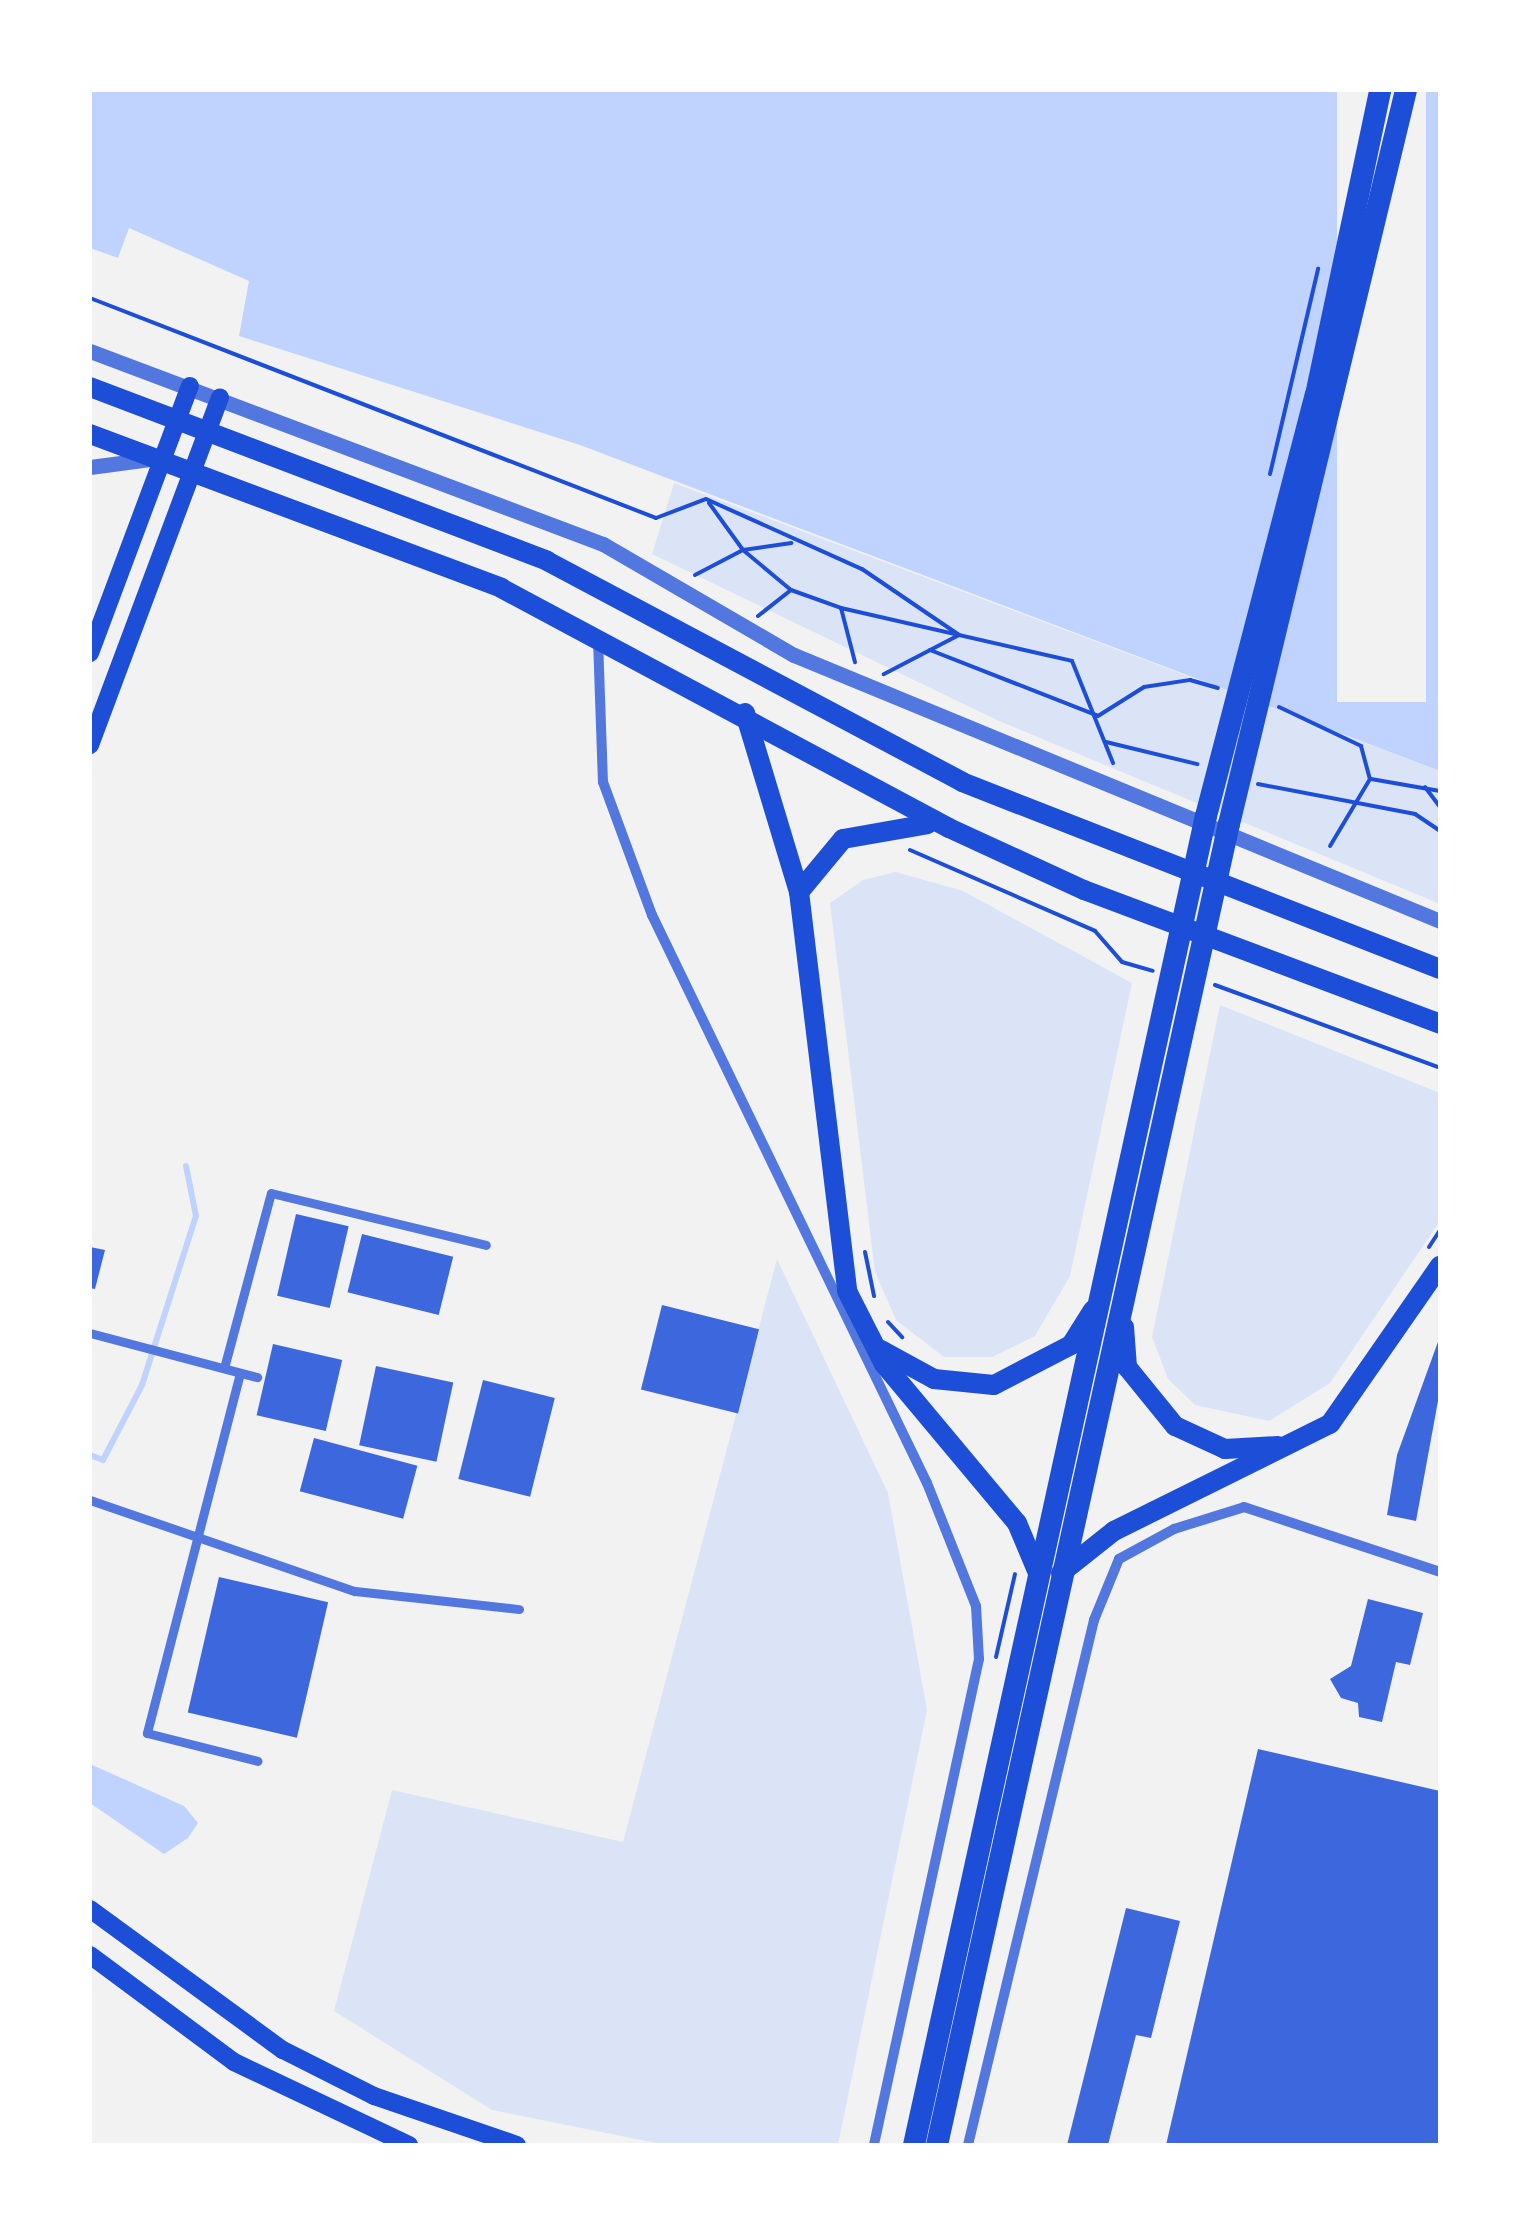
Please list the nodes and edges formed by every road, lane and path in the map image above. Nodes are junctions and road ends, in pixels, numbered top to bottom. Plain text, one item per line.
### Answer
1 (1380, 90) edge
2 (1406, 90) edge
3 (90, 298) edge
4 (90, 351) edge
5 (190, 386) junction
6 (90, 388) edge
7 (220, 398) junction
8 (178, 418) junction
9 (207, 428) junction
10 (90, 434) edge
11 (162, 458) junction
12 (90, 466) edge
13 (191, 469) junction
14 (706, 499) junction
15 (790, 543) junction
16 (743, 550) junction
17 (695, 574) dead end
18 (792, 590) junction
19 (841, 608) junction
20 (758, 616) dead end
21 (598, 634) junction
22 (959, 634) junction
23 (930, 650) junction
24 (90, 653) edge
25 (855, 663) dead end
26 (884, 674) dead end
27 (1225, 690) dead end
28 (1260, 701) dead end
29 (744, 712) junction
30 (1098, 716) junction
31 (1106, 742) junction
32 (90, 746) edge
33 (1112, 764) dead end
34 (1206, 767) dead end
35 (1258, 778) dead end
36 (1244, 779) dead end
37 (1370, 779) junction
38 (1424, 784) junction
39 (1440, 791) edge
40 (1256, 798) dead end
41 (1354, 805) junction
42 (1440, 808) edge
43 (949, 828) junction
44 (1440, 831) edge
45 (1330, 846) dead end
46 (900, 849) dead end
47 (800, 892) junction
48 (1440, 921) edge
49 (1440, 969) edge
50 (1218, 970) dead end
51 (1166, 974) dead end
52 (1199, 981) dead end
53 (1213, 988) dead end
54 (1438, 1025) edge
55 (1440, 1068) edge
56 (863, 1236) dead end
57 (486, 1245) dead end
58 (866, 1254) dead end
59 (1440, 1266) edge
60 (1115, 1279) junction
61 (90, 1334) edge
62 (865, 1335) junction
63 (224, 1368) junction
64 (240, 1372) junction
65 (257, 1377) dead end
66 (1300, 1441) junction
67 (90, 1500) edge
68 (200, 1544) junction
69 (1440, 1572) edge
70 (1048, 1575) junction
71 (519, 1609) dead end
72 (258, 1760) dead end
73 (90, 1910) edge
74 (90, 1955) edge
75 (409, 2145) edge
76 (517, 2145) edge
77 (874, 2145) edge
78 (914, 2145) edge
79 (937, 2145) edge
80 (968, 2145) edge

1 - 60 highway
2 - 60 highway
3 - 14 path
4 - 5 street
5 - 7 street
5 - 8 main road
6 - 8 main road
7 - 9 main road
7 - 48 street
8 - 9 main road
8 - 11 main road
9 - 13 main road
9 - 49 main road
10 - 11 main road
11 - 12 street
11 - 13 main road
11 - 24 main road
13 - 21 main road
13 - 32 main road
14 - 15 path
14 - 16 path
15 - 16 path
15 - 22 path
16 - 17 path
16 - 18 path
18 - 19 path
18 - 20 path
19 - 22 path
19 - 25 path
21 - 29 main road
21 - 77 street
22 - 23 path
22 - 30 path
23 - 26 path
23 - 30 path
27 - 30 path
28 - 37 path
29 - 43 main road
29 - 47 main road
30 - 31 path
31 - 33 path
31 - 34 path
35 - 40 path
36 - 41 path
37 - 38 path
37 - 41 path
38 - 39 path
38 - 42 path
41 - 44 path
41 - 45 path
43 - 47 main road
43 - 54 main road
46 - 51 path
47 - 62 main road
50 - 53 path
52 - 55 path
56 - 58 path
57 - 63 street
59 - 66 main road
60 - 62 main road
60 - 66 main road
60 - 70 highway
61 - 63 street
62 - 70 main road
63 - 64 street
64 - 65 street
64 - 68 street
66 - 70 main road
67 - 68 street
68 - 71 street
68 - 72 street
69 - 80 street
70 - 78 highway
70 - 79 highway
73 - 76 main road
74 - 75 main road

